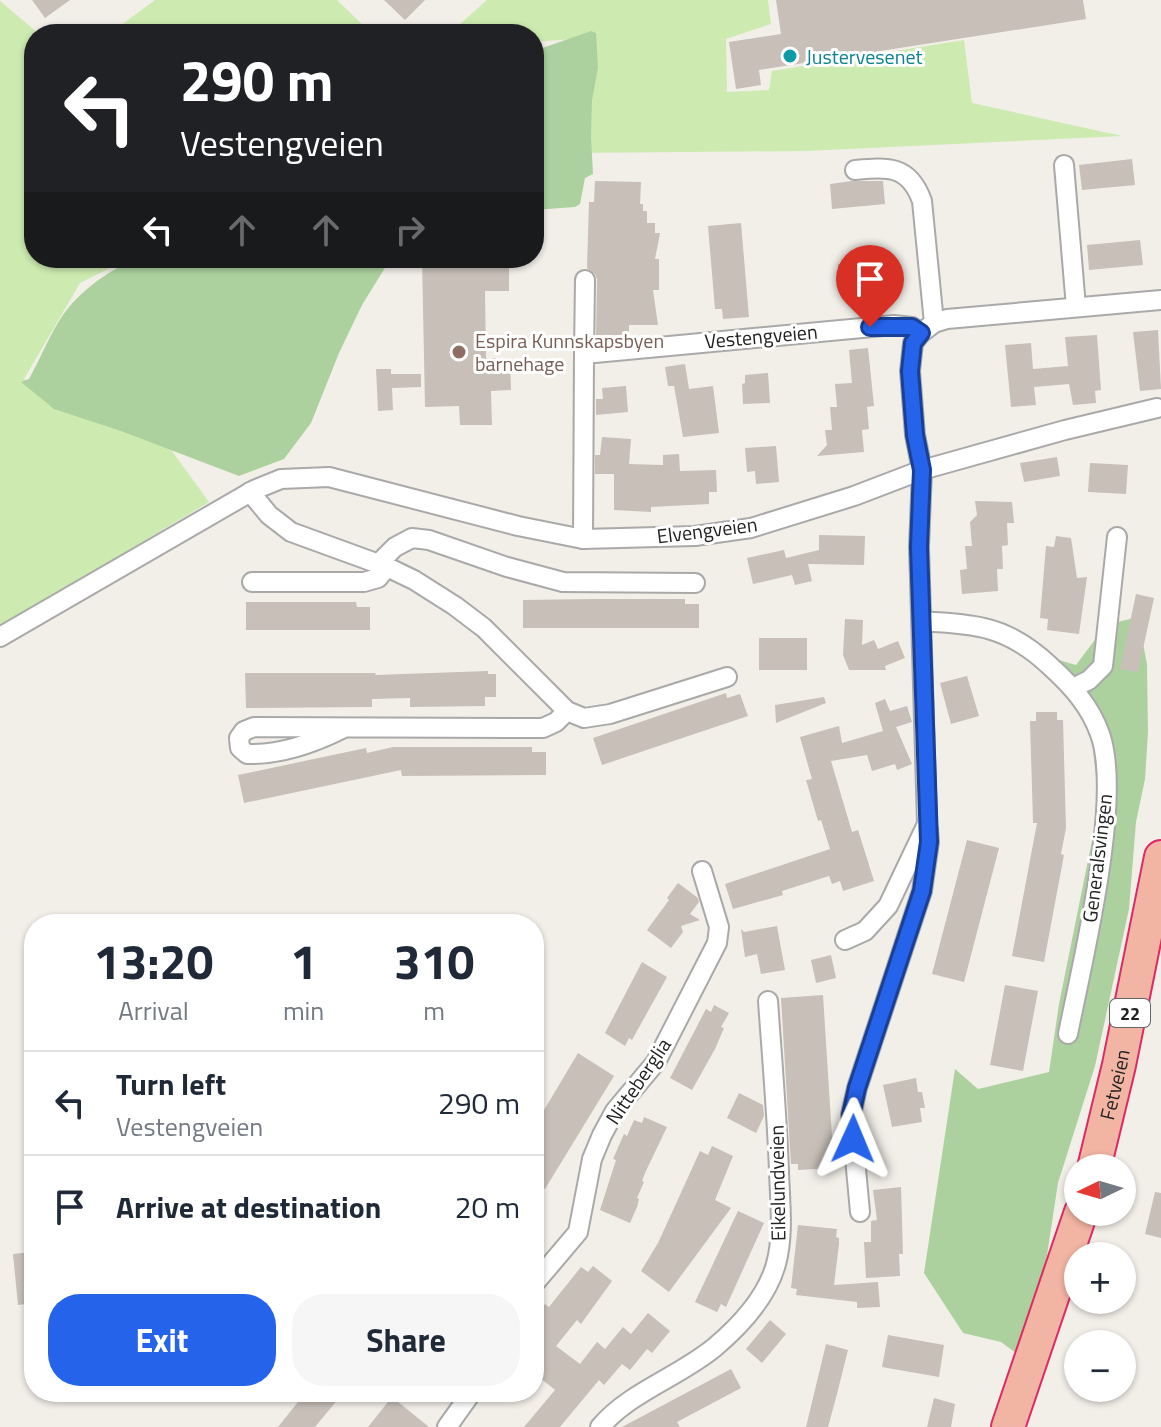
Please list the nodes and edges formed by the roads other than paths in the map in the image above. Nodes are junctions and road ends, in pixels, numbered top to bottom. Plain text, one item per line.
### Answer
1 (1064, 165) dead end
2 (855, 170) dead end
3 (585, 280) dead end
4 (1161, 300) edge
5 (1076, 307) junction
6 (928, 328) junction
7 (584, 354) junction
8 (1157, 408) dead end
9 (922, 470) junction
10 (250, 492) junction
11 (1117, 537) dead end
12 (583, 539) junction
13 (383, 566) junction
14 (252, 582) dead end
15 (695, 583) dead end
16 (922, 621) junction
17 (0, 637) edge
18 (727, 677) dead end
19 (1073, 688) junction
20 (567, 711) junction
21 (342, 729) junction
22 (927, 824) junction
23 (1161, 857) edge
24 (702, 871) dead end
25 (845, 940) dead end
26 (768, 1001) dead end
27 (1068, 1034) dead end
28 (1097, 1154) edge
29 (860, 1212) dead end
30 (1076, 1226) edge
31 (544, 1272) edge
32 (465, 1402) edge
33 (447, 1427) edge
34 (600, 1427) edge
35 (1008, 1427) edge

1 - 5 street
2 - 6 street
3 - 7 street
4 - 5 street, Vestengveien
5 - 6 street, Vestengveien
6 - 7 street, Vestengveien
6 - 9 street
7 - 12 street
8 - 9 street, Elvengveien
9 - 12 street, Elvengveien
9 - 16 street
10 - 12 street, Elvengveien
10 - 13 street
10 - 17 street, Elvengveien
11 - 19 street
13 - 14 street
13 - 15 street
13 - 20 street
16 - 19 street, Generalsvingen
16 - 22 street
18 - 20 street
19 - 27 street, Generalsvingen
20 - 21 street
21 - 21 street
22 - 25 street
22 - 29 street
23 - 28 highway, Fetveien / 22
24 - 31 street, Nitteberglia
26 - 34 street, Eikelundveien
30 - 35 highway
32 - 33 street

